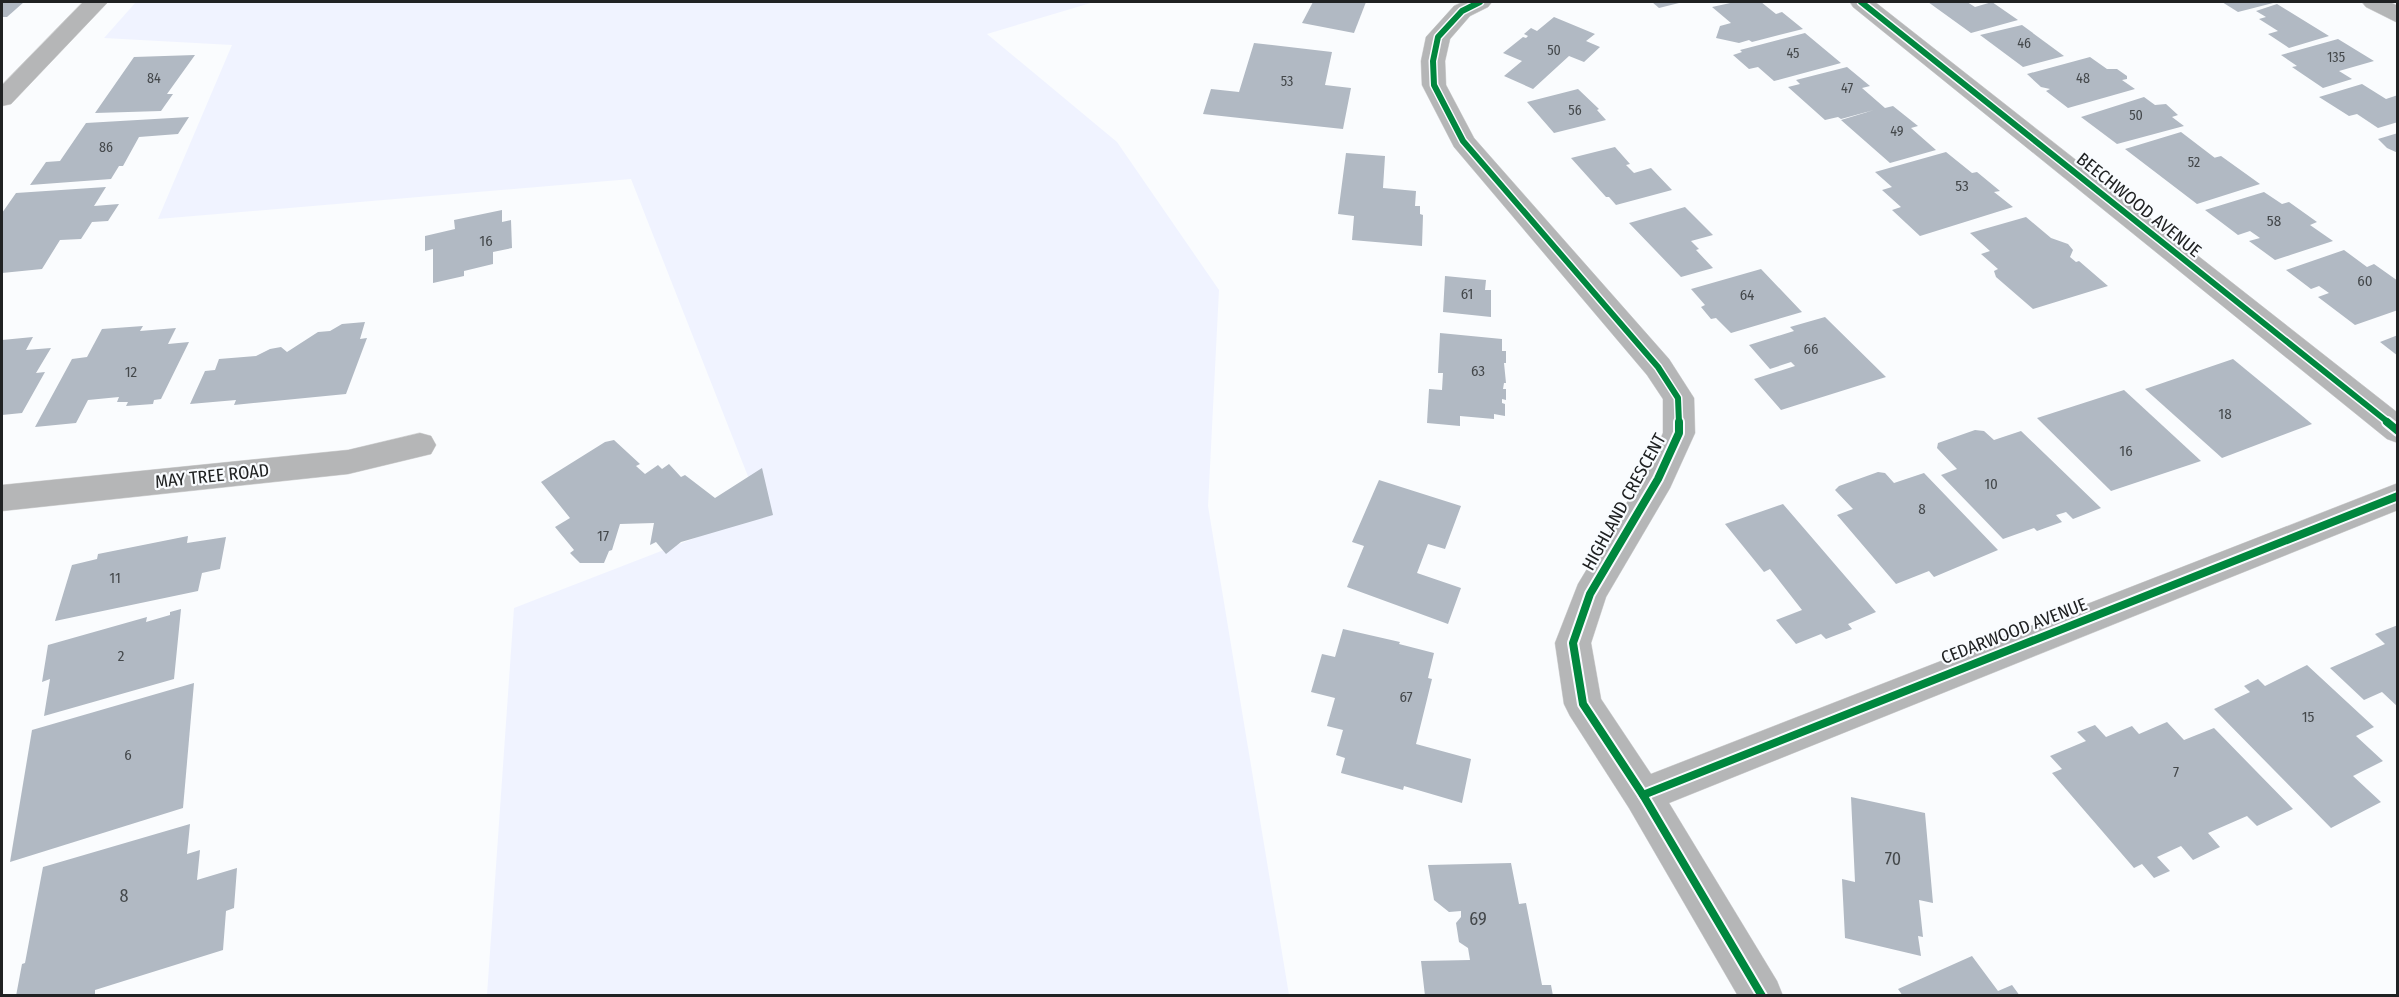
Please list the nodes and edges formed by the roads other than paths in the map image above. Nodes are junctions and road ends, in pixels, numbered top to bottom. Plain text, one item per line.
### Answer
1 (96, 2) edge
2 (1480, 2) edge
3 (1861, 2) edge
4 (2374, 2) edge
5 (2397, 16) edge
6 (2, 99) edge
7 (2397, 431) edge
8 (420, 445) dead end
9 (2397, 496) edge
10 (2, 498) edge
11 (1643, 795) junction
12 (1762, 996) edge

1 - 6 street
2 - 11 street, HIGHLAND CRESCENT
3 - 7 street, BEECHWOOD AVENUE
4 - 5 main road
8 - 10 street, MAY TREE ROAD
9 - 11 street, CEDARWOOD AVENUE
11 - 12 street, HIGHLAND CRESCENT

